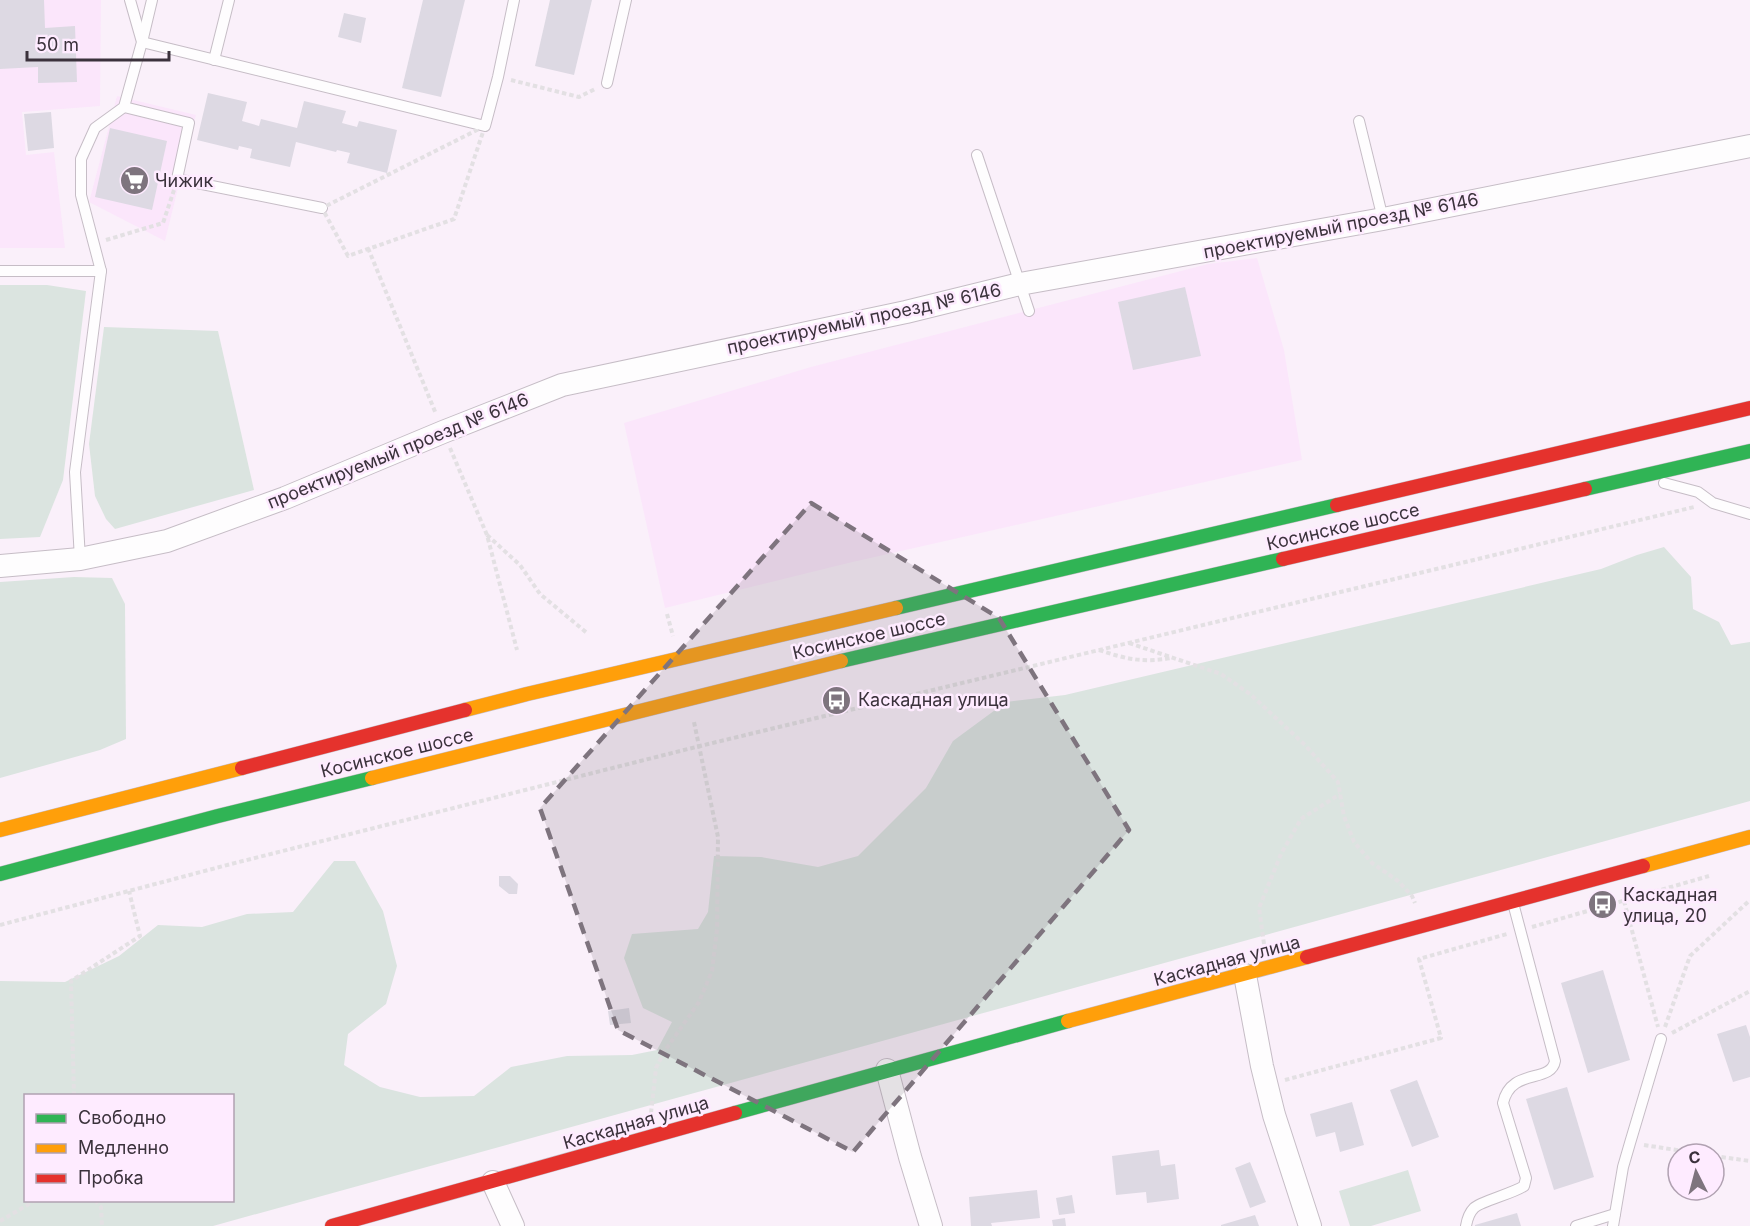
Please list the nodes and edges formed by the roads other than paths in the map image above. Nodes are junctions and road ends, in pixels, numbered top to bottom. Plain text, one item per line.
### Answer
1 (130, 0) edge
2 (152, 0) edge
3 (229, 0) edge
4 (514, 0) edge
5 (626, 0) edge
6 (142, 42) junction
7 (214, 60) junction
8 (607, 83) road end
9 (124, 108) junction
10 (1359, 121) dead end
11 (1750, 146) edge
12 (977, 155) dead end
13 (322, 208) road end
14 (1383, 219) junction
15 (101, 271) junction
16 (0, 272) edge
17 (1020, 284) junction
18 (1029, 311) dead end
19 (1750, 408) edge
20 (1750, 451) edge
21 (1631, 480) junction
22 (1750, 514) edge
23 (81, 559) junction
24 (0, 566) edge
25 (0, 830) edge
26 (1750, 837) edge
27 (0, 874) edge
28 (1513, 902) junction
29 (1245, 975) junction
30 (1661, 1039) road end
31 (887, 1071) junction
32 (493, 1182) junction
33 (1615, 1214) junction
34 (332, 1226) edge
35 (513, 1226) edge
36 (932, 1226) edge
37 (1310, 1226) edge
38 (1466, 1226) edge
39 (1576, 1226) edge
40 (1613, 1226) edge

1 - 6 lane
2 - 6 lane
3 - 7 lane
4 - 7 lane
5 - 8 lane
6 - 7 lane
6 - 9 lane
9 - 13 lane
9 - 15 lane
10 - 14 lane
11 - 14 street, проектируемый проезд № 6146
12 - 17 lane
14 - 17 street, проектируемый проезд № 6146
15 - 16 lane
15 - 23 lane
17 - 18 lane
17 - 23 street, проектируемый проезд № 6146
19 - 25 main road, Косинское шоссе
20 - 21 main road, Косинское шоссе
21 - 22 lane
21 - 27 main road, Косинское шоссе
23 - 24 street, проектируемый проезд № 6146
26 - 28 main road, Каскадная улица
28 - 29 main road, Каскадная улица
28 - 38 lane
29 - 31 main road, Каскадная улица
29 - 37 street
30 - 33 lane
31 - 32 main road, Каскадная улица
31 - 36 street
32 - 34 main road, Каскадная улица
32 - 35 street
33 - 39 lane
33 - 40 lane

